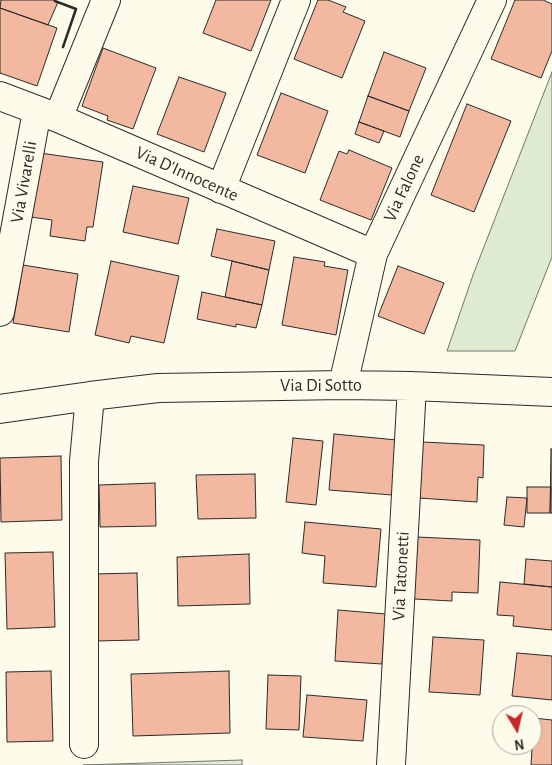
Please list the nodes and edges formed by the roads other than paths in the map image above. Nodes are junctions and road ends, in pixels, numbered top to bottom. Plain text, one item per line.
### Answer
1 (106, 0) edge
2 (296, 0) edge
3 (492, 0) edge
4 (0, 96) edge
5 (48, 114) junction
6 (221, 189) junction
7 (373, 254) junction
8 (0, 312) edge
9 (343, 385) junction
10 (412, 386) junction
11 (552, 392) edge
12 (90, 396) junction
13 (0, 409) edge
14 (84, 744) dead end
15 (391, 765) edge

1 - 5 street, Via Vivarelli
2 - 6 street
3 - 7 street, Via Falone
4 - 5 street, Via D'Innocente
5 - 6 street, Via D'Innocente
5 - 8 street, Via Vivarelli
6 - 7 street, Via D'Innocente
7 - 9 street, Via Falone
9 - 10 street, Via Di Sotto
9 - 12 street, Via Di Sotto
10 - 11 street, Via Di Sotto
10 - 15 street, Via Tatonetti
12 - 13 street, Via Di Sotto
12 - 14 street

